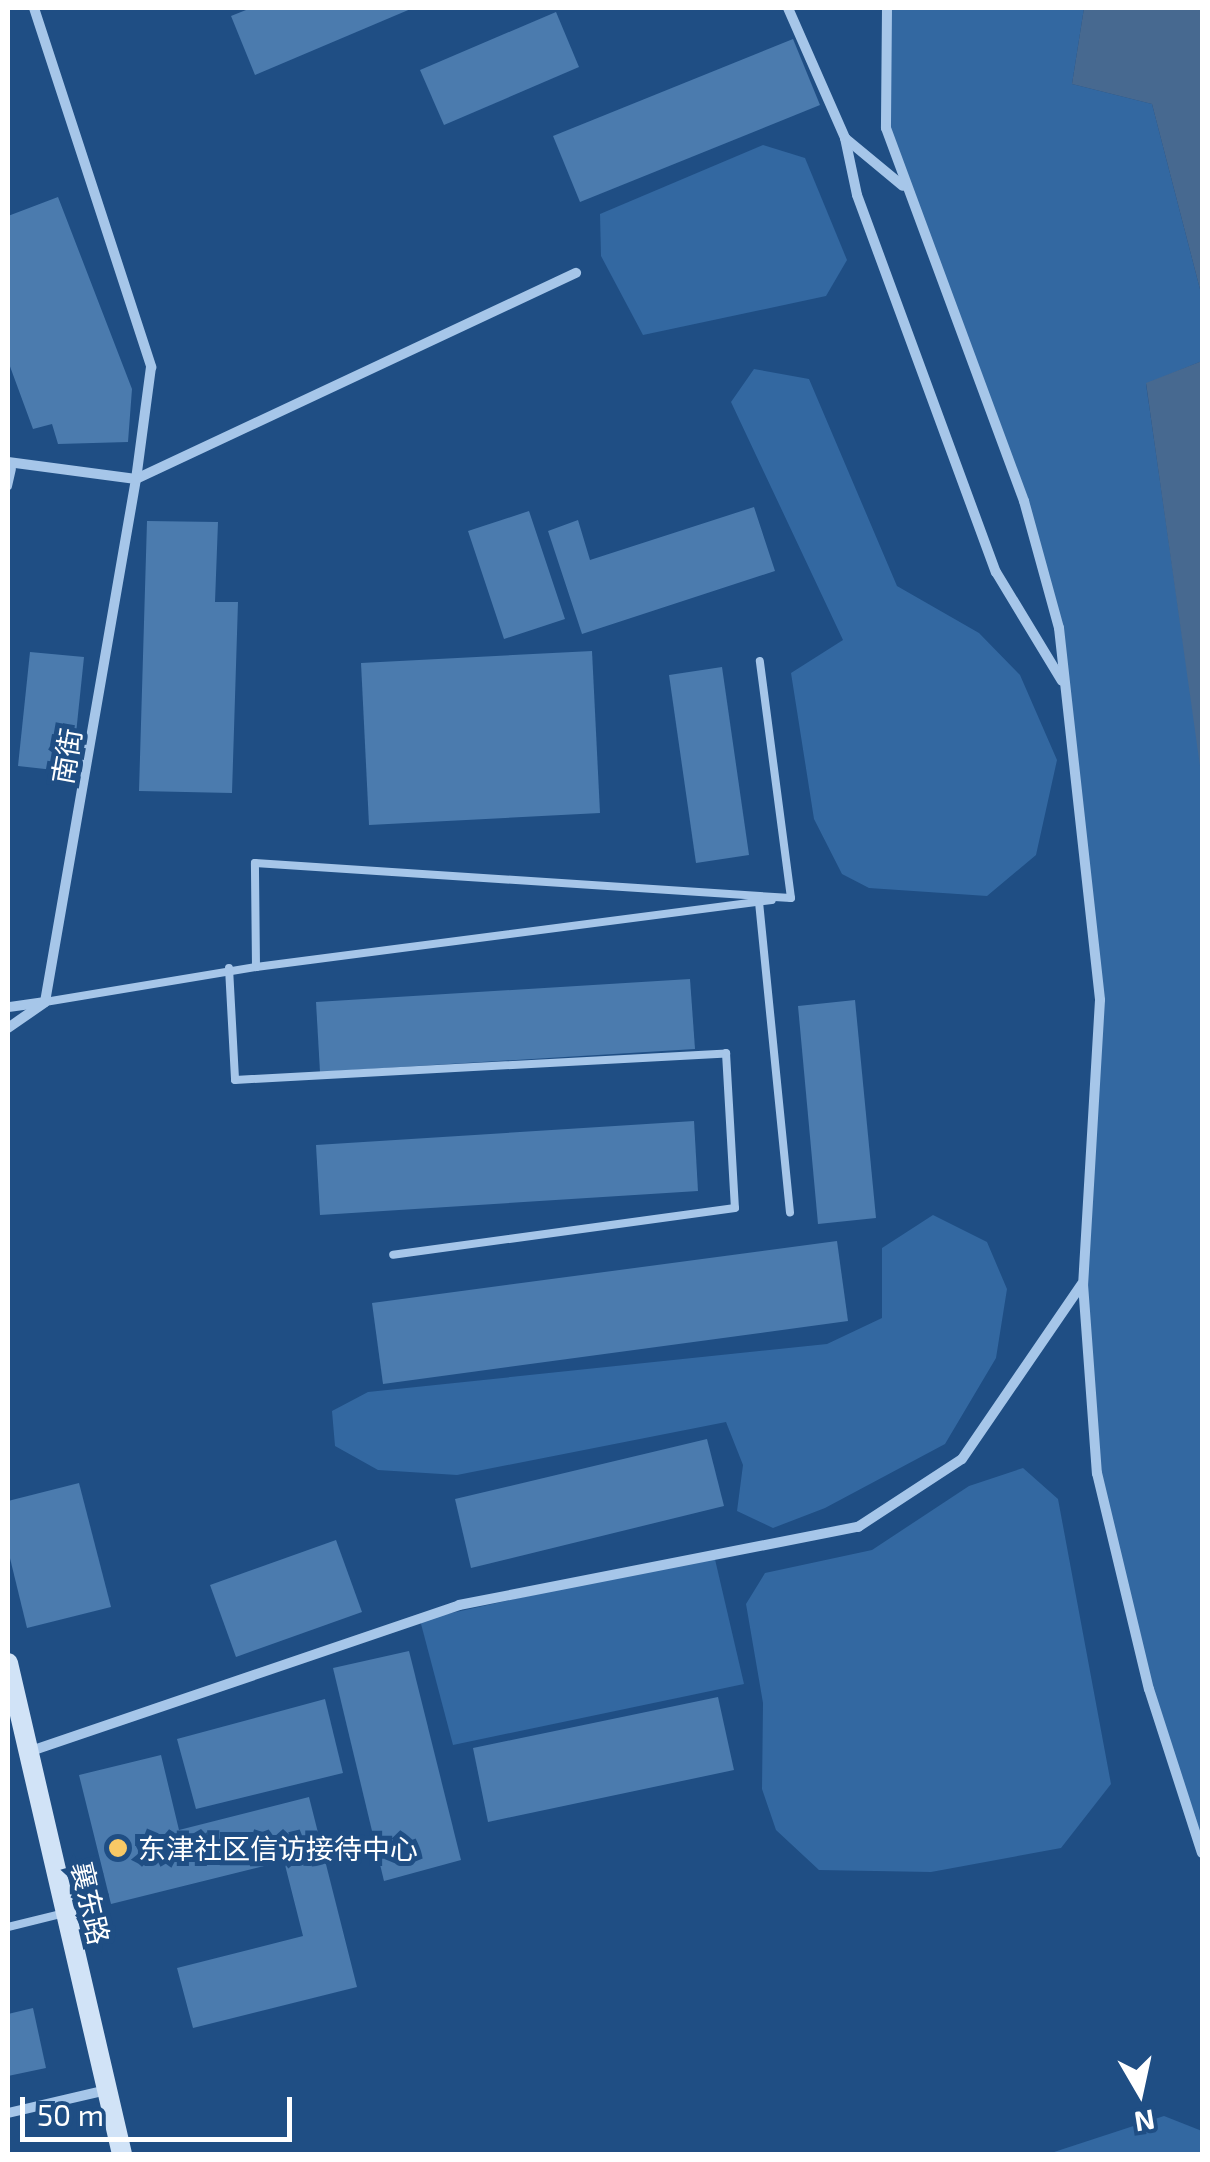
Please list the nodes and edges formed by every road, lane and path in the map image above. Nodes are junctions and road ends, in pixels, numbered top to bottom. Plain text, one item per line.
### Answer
1 (34, 8) edge
2 (788, 8) edge
3 (887, 8) edge
4 (845, 138) junction
5 (908, 191) junction
6 (576, 273) dead end
7 (10, 466) edge
8 (136, 479) junction
9 (8, 486) edge
10 (760, 661) dead end
11 (1066, 686) junction
12 (791, 898) junction
13 (758, 902) junction
14 (256, 967) junction
15 (229, 968) junction
16 (45, 1002) junction
17 (8, 1007) edge
18 (8, 1028) edge
19 (790, 1212) dead end
20 (393, 1255) dead end
21 (1083, 1284) junction
22 (8, 1663) edge
23 (28, 1752) junction
24 (1202, 1853) edge
25 (65, 1913) junction
26 (8, 1927) edge
27 (107, 2090) junction
28 (8, 2113) edge
29 (122, 2154) edge

1 - 8 street, 南街
2 - 4 street
3 - 5 street
4 - 5 street
4 - 11 street
5 - 11 street
6 - 8 street
7 - 8 street
7 - 9 lane
8 - 16 street, 南街
10 - 12 lane
11 - 21 street
12 - 13 lane
12 - 14 lane
13 - 14 lane
13 - 19 lane
14 - 15 lane
15 - 16 lane
15 - 20 lane
16 - 17 street
16 - 18 street
21 - 23 street
21 - 24 street
22 - 23 street, 襄东路
23 - 25 street, 襄东路
25 - 26 lane
25 - 27 street, 襄东路
27 - 28 street
27 - 29 street, 襄东路

